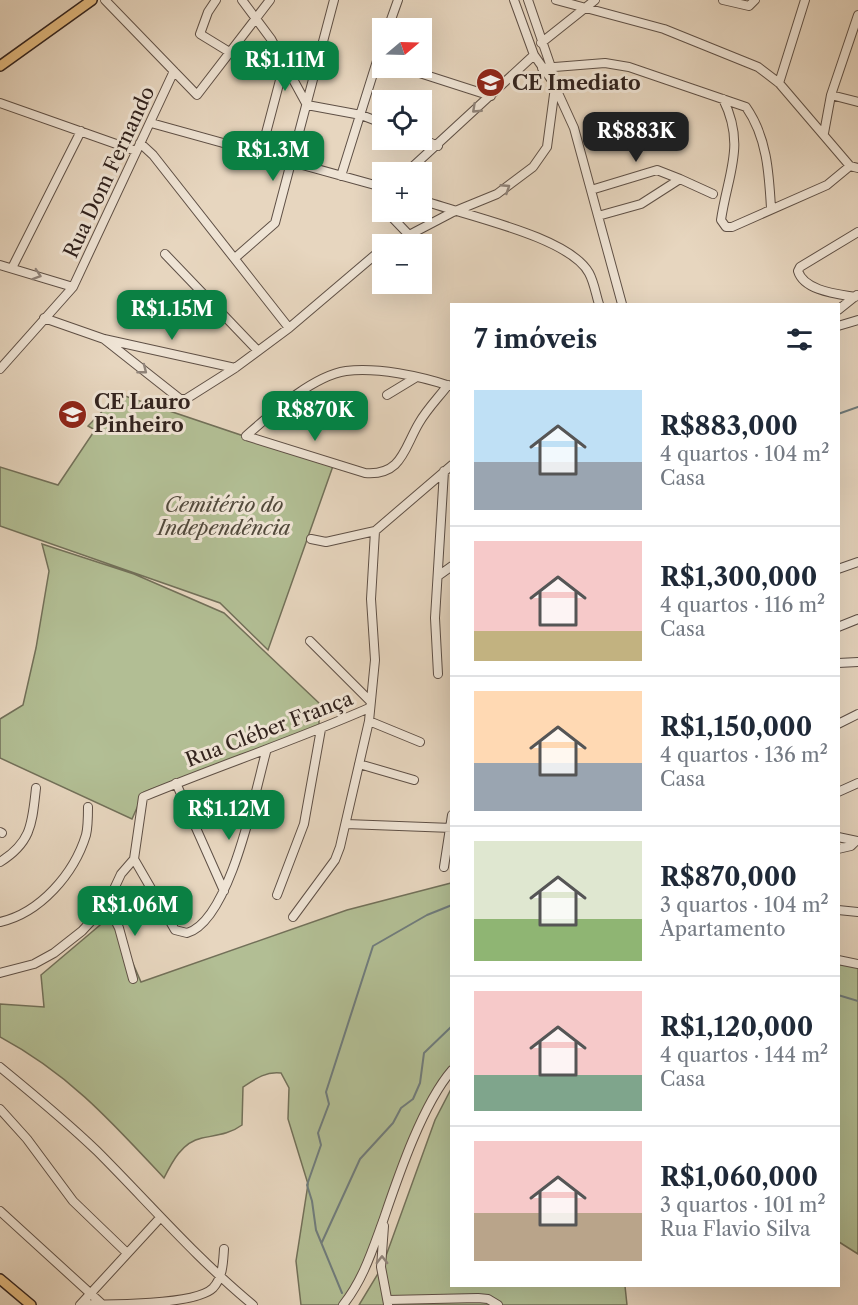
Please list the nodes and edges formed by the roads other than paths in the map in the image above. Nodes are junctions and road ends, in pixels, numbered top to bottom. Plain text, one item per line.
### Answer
1 (92, 0) edge
2 (105, 0) edge
3 (216, 0) edge
4 (242, 0) edge
5 (270, 0) edge
6 (334, 0) edge
7 (398, 0) edge
8 (514, 0) edge
9 (528, 0) edge
10 (556, 0) edge
11 (595, 0) edge
12 (723, 0) edge
13 (755, 0) edge
14 (804, 0) edge
15 (586, 9) junction
16 (858, 15) edge
17 (392, 18) edge
18 (257, 20) junction
19 (848, 42) junction
20 (541, 43) junction
21 (858, 46) edge
22 (231, 53) junction
23 (534, 55) junction
24 (284, 65) junction
25 (0, 66) edge
26 (547, 68) junction
27 (174, 71) junction
28 (432, 77) edge
29 (374, 78) edge
30 (779, 83) junction
31 (554, 84) junction
32 (831, 95) junction
33 (491, 96) junction
34 (723, 99) junction
35 (858, 102) edge
36 (0, 103) edge
37 (307, 105) junction
38 (566, 110) junction
39 (362, 115) junction
40 (372, 119) edge
41 (151, 123) junction
42 (552, 124) junction
43 (81, 130) junction
44 (824, 134) junction
45 (140, 143) junction
46 (432, 143) edge
47 (438, 146) junction
48 (136, 151) junction
49 (261, 152) junction
50 (292, 162) junction
51 (419, 162) edge
52 (854, 167) edge
53 (340, 176) junction
54 (680, 179) junction
55 (372, 184) edge
56 (591, 190) junction
57 (713, 194) dead end
58 (432, 204) edge
59 (771, 208) junction
60 (453, 212) junction
61 (598, 216) junction
62 (397, 222) edge
63 (858, 232) edge
64 (408, 234) edge
65 (411, 234) edge
66 (165, 254) dead end
67 (372, 257) edge
68 (235, 258) junction
69 (0, 265) edge
70 (12, 268) junction
71 (74, 287) junction
72 (856, 296) edge
73 (599, 303) edge
74 (622, 303) edge
75 (840, 308) edge
76 (44, 318) junction
77 (858, 320) edge
78 (840, 325) edge
79 (289, 328) junction
80 (104, 339) junction
81 (258, 351) junction
82 (235, 368) junction
83 (0, 369) edge
84 (415, 378) junction
85 (450, 385) edge
86 (387, 395) dead end
87 (450, 466) edge
88 (444, 471) junction
89 (375, 531) junction
90 (311, 539) dead end
91 (858, 562) edge
92 (450, 567) edge
93 (840, 568) edge
94 (438, 576) junction
95 (858, 620) edge
96 (840, 626) edge
97 (310, 641) dead end
98 (858, 662) edge
99 (840, 663) edge
100 (438, 674) dead end
101 (369, 705) junction
102 (858, 714) edge
103 (369, 721) junction
104 (840, 723) edge
105 (321, 729) junction
106 (420, 742) dead end
107 (266, 752) junction
108 (359, 764) junction
109 (414, 780) dead end
110 (176, 783) junction
111 (858, 783) edge
112 (36, 788) dead end
113 (840, 791) edge
114 (88, 807) dead end
115 (346, 824) junction
116 (450, 827) edge
117 (840, 837) edge
118 (857, 841) edge
119 (840, 849) edge
120 (134, 859) junction
121 (0, 862) edge
122 (444, 867) dead end
123 (224, 891) junction
124 (277, 895) dead end
125 (107, 904) junction
126 (840, 910) edge
127 (858, 912) edge
128 (293, 917) dead end
129 (0, 922) edge
130 (840, 960) edge
131 (858, 964) edge
132 (0, 973) edge
133 (133, 979) dead end
134 (0, 1066) edge
135 (450, 1072) edge
136 (0, 1109) edge
137 (0, 1211) edge
138 (385, 1214) junction
139 (159, 1219) junction
140 (224, 1249) dead end
141 (127, 1253) junction
142 (220, 1278) junction
143 (0, 1279) edge
144 (90, 1291) junction
145 (180, 1303) edge
146 (388, 1303) edge
147 (31, 1305) edge
148 (80, 1305) edge
149 (103, 1305) edge
150 (253, 1305) edge
151 (344, 1305) edge
152 (498, 1305) edge

1 - 25 main road
2 - 27 street
3 - 22 street
4 - 18 street
5 - 18 street
6 - 37 street
7 - 17 street
8 - 23 street
9 - 20 street
10 - 15 street
11 - 15 street
12 - 13 street
14 - 30 street
15 - 20 street
15 - 30 street
16 - 19 street
18 - 22 street
18 - 24 street
19 - 21 street
19 - 32 street
20 - 26 street
22 - 27 street
23 - 26 street
23 - 33 street
24 - 37 street
24 - 49 street
26 - 31 street
26 - 34 street
27 - 41 street, Rua Dom Fernando
28 - 33 street
29 - 39 street
30 - 44 street
31 - 38 street
31 - 42 street
32 - 35 street
32 - 44 street
33 -> 47 street
34 - 59 street
34 - 59 street
36 - 43 street
37 - 39 street
37 - 50 street
38 - 42 street
38 - 56 street
39 - 40 street
39 - 53 street
41 - 45 street, Rua Dom Fernando
41 - 49 street
60 -> 42 street
43 - 48 street
43 - 70 street
44 - 52 street
45 - 48 street, Rua Dom Fernando
45 - 68 street
46 - 47 street
47 - 51 street
48 - 71 street, Rua Dom Fernando
49 - 50 street
50 - 53 street
50 - 68 street
52 - 59 street
53 - 55 street
54 - 56 street
54 - 57 street
54 - 61 street
56 - 61 street
58 - 60 street
60 - 65 street
60 - 73 street
61 - 74 street
62 - 64 street
63 - 72 street
66 - 81 street
67 - 79 street
68 - 79 street
69 - 70 street
70 -> 71 street
71 - 76 street, Rua Dom Fernando
72 - 75 street
76 - 80 street
76 - 83 street, Rua Dom Fernando
77 - 78 street
79 - 81 street
80 - 82 street
80 -> 82 street
81 - 82 street
84 - 85 street
84 - 85 street
84 - 86 street
87 - 88 street
88 - 89 street
88 - 94 street
89 - 90 street
89 - 101 street
91 - 93 street
92 - 94 street
94 - 100 street
95 - 96 street
97 - 101 street
98 - 99 street
101 - 103 street
101 - 105 street, Rua Cléber França
102 - 104 street
103 - 106 street
103 - 108 street
105 - 107 street, Rua Cléber França
105 - 124 street
107 - 110 street, Rua Cléber França
107 - 123 street
108 - 109 street
108 - 115 street
110 - 120 street, Rua Cléber França
110 - 123 street
111 - 113 street
112 - 121 street
114 - 129 street
115 - 116 street
115 - 128 street
116 - 122 street
117 - 118 street
118 - 119 street
120 - 123 street
120 - 125 street, Rua Cléber França
125 - 132 street, Rua Cléber França
125 - 133 street
126 - 127 street
130 - 131 street
134 - 139 street
135 - 138 street
136 - 141 street
137 - 144 street
146 -> 138 street
138 - 151 street
139 - 141 street
139 - 142 street
140 - 142 street
141 - 144 street
142 - 145 street
142 - 150 street
143 - 147 main road
144 - 148 street
144 - 149 street
145 - 149 street
146 - 152 street
148 - 149 street

